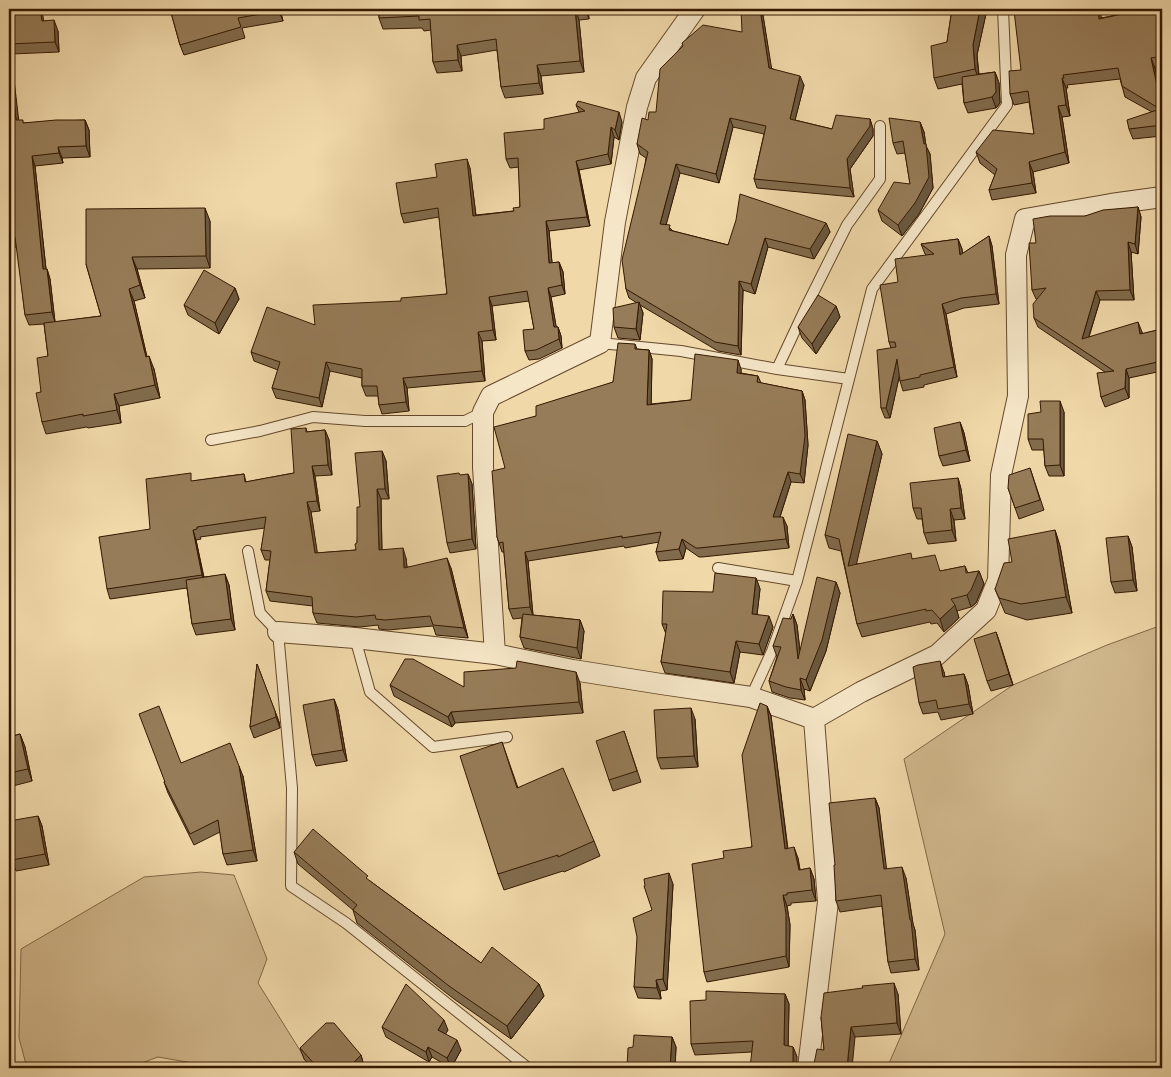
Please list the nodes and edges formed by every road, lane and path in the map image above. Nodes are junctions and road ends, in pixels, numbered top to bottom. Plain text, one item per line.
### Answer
1 (695, 9) edge
2 (1003, 9) edge
3 (880, 126) dead end
4 (1162, 197) edge
5 (600, 343) junction
6 (777, 369) junction
7 (849, 379) junction
8 (484, 412) junction
9 (211, 440) dead end
10 (248, 551) dead end
11 (718, 568) dead end
12 (797, 581) junction
13 (278, 632) junction
14 (355, 638) junction
15 (495, 654) junction
16 (750, 697) junction
17 (814, 718) junction
18 (506, 737) dead end
19 (528, 1068) edge
20 (808, 1068) edge

1 - 5 street
2 - 7 lane
3 - 6 lane
4 - 17 street
5 - 6 lane
5 - 8 street
6 - 7 lane
7 - 12 lane
8 - 9 lane
8 - 15 street
10 - 13 lane
11 - 12 lane
12 - 16 lane
13 - 14 street
13 - 19 lane
14 - 15 street
14 - 18 lane
15 - 16 street
16 - 17 street
17 - 20 street

